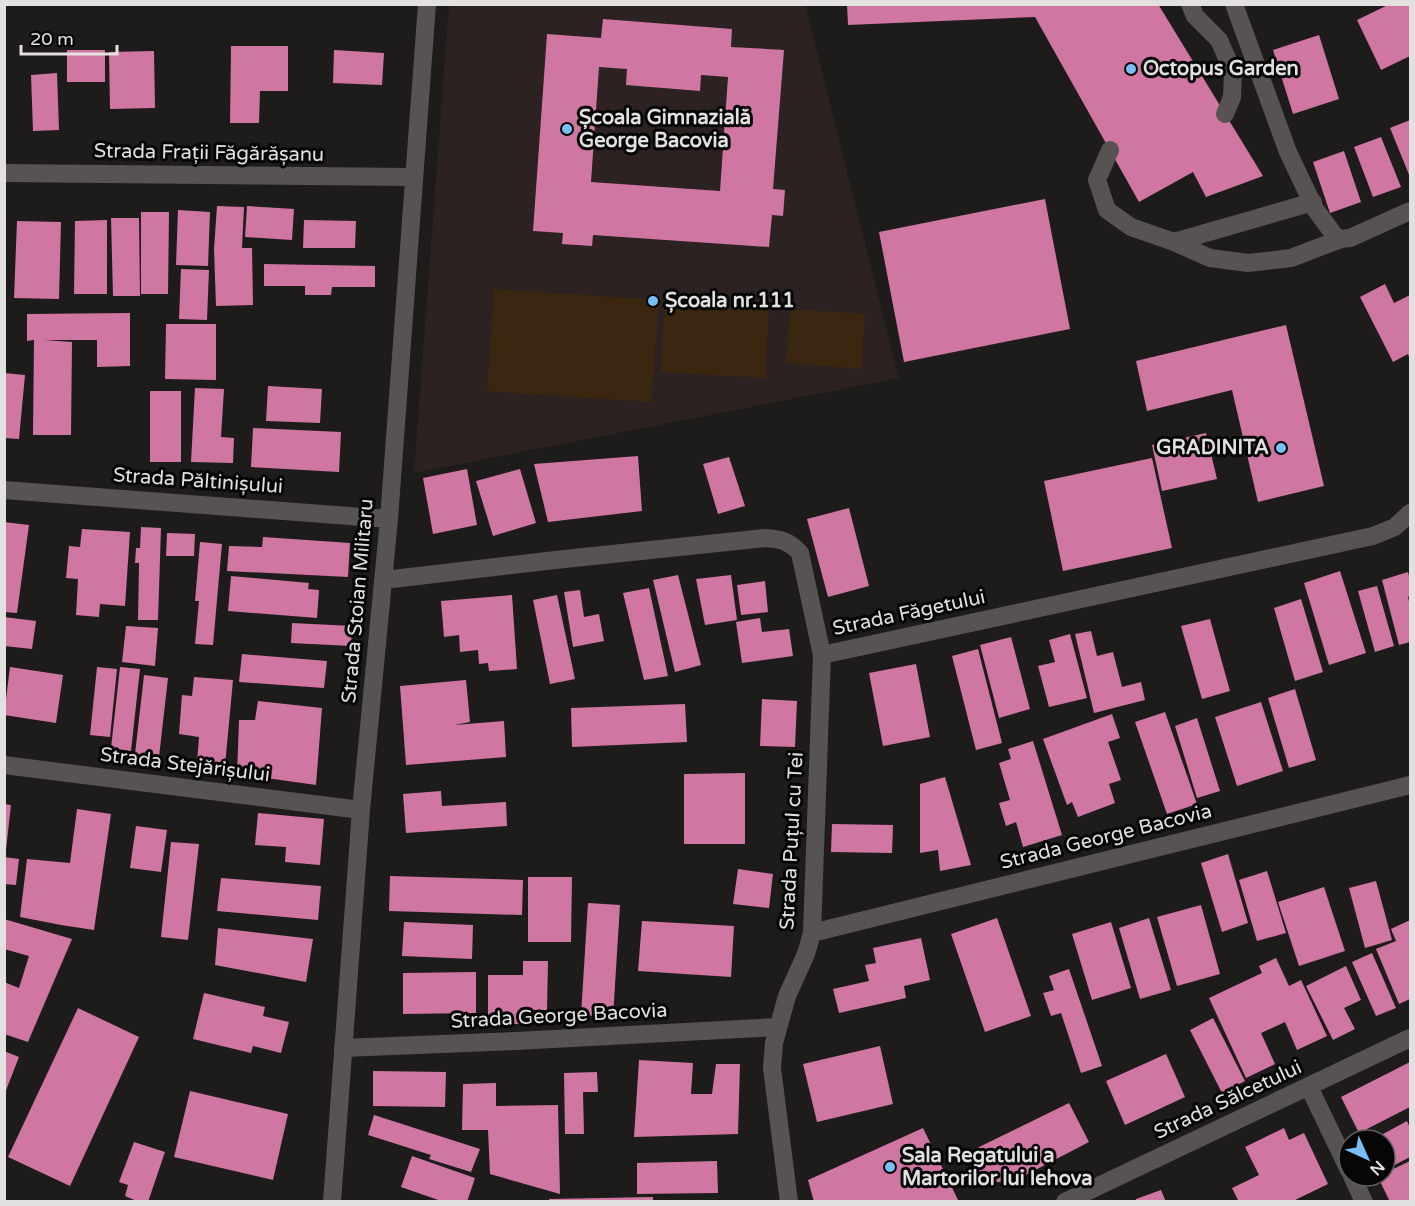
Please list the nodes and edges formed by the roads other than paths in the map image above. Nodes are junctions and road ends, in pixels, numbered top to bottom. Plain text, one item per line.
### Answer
1 (426, 4) edge
2 (1190, 4) edge
3 (1234, 4) edge
4 (1225, 114) dead end
5 (1110, 150) dead end
6 (4, 173) edge
7 (413, 177) junction
8 (1312, 202) junction
9 (1410, 211) edge
10 (1335, 234) junction
11 (1174, 242) junction
12 (4, 490) edge
13 (1410, 513) edge
14 (389, 519) junction
15 (384, 580) junction
16 (822, 655) junction
17 (4, 765) edge
18 (1410, 785) edge
19 (361, 810) junction
20 (812, 933) junction
21 (778, 1027) junction
22 (1410, 1038) edge
23 (343, 1048) junction
24 (1309, 1087) junction
25 (1337, 1145) edge
26 (1358, 1188) edge
27 (332, 1202) edge
28 (789, 1202) edge
29 (1065, 1202) edge
30 (1364, 1202) edge

1 - 7 street, Strada Stoian Militaru
2 - 4 street
3 - 8 street
5 - 11 street
6 - 7 street, Strada Frații Făgărășanu
7 - 14 street, Strada Stoian Militaru
8 - 10 street
8 - 11 street
9 - 10 street
10 - 11 street
12 - 14 street, Strada Păltinișului
13 - 16 street, Strada Făgetului
14 - 15 street, Strada Stoian Militaru
15 - 16 street, Strada Făgetului
15 - 19 street, Strada Stoian Militaru
16 - 20 street, Strada Puțul cu Tei
17 - 19 street, Strada Stejărișului
18 - 20 street, Strada George Bacovia
19 - 23 street, Strada Stoian Militaru
20 - 21 street, Strada Puțul cu Tei
21 - 23 street, Strada George Bacovia
21 - 28 street, Strada Puțul cu Tei
22 - 24 street, Strada Sălcetului
23 - 27 street, Strada Stoian Militaru
24 - 25 street
24 - 29 street, Strada Sălcetului
26 - 30 street

